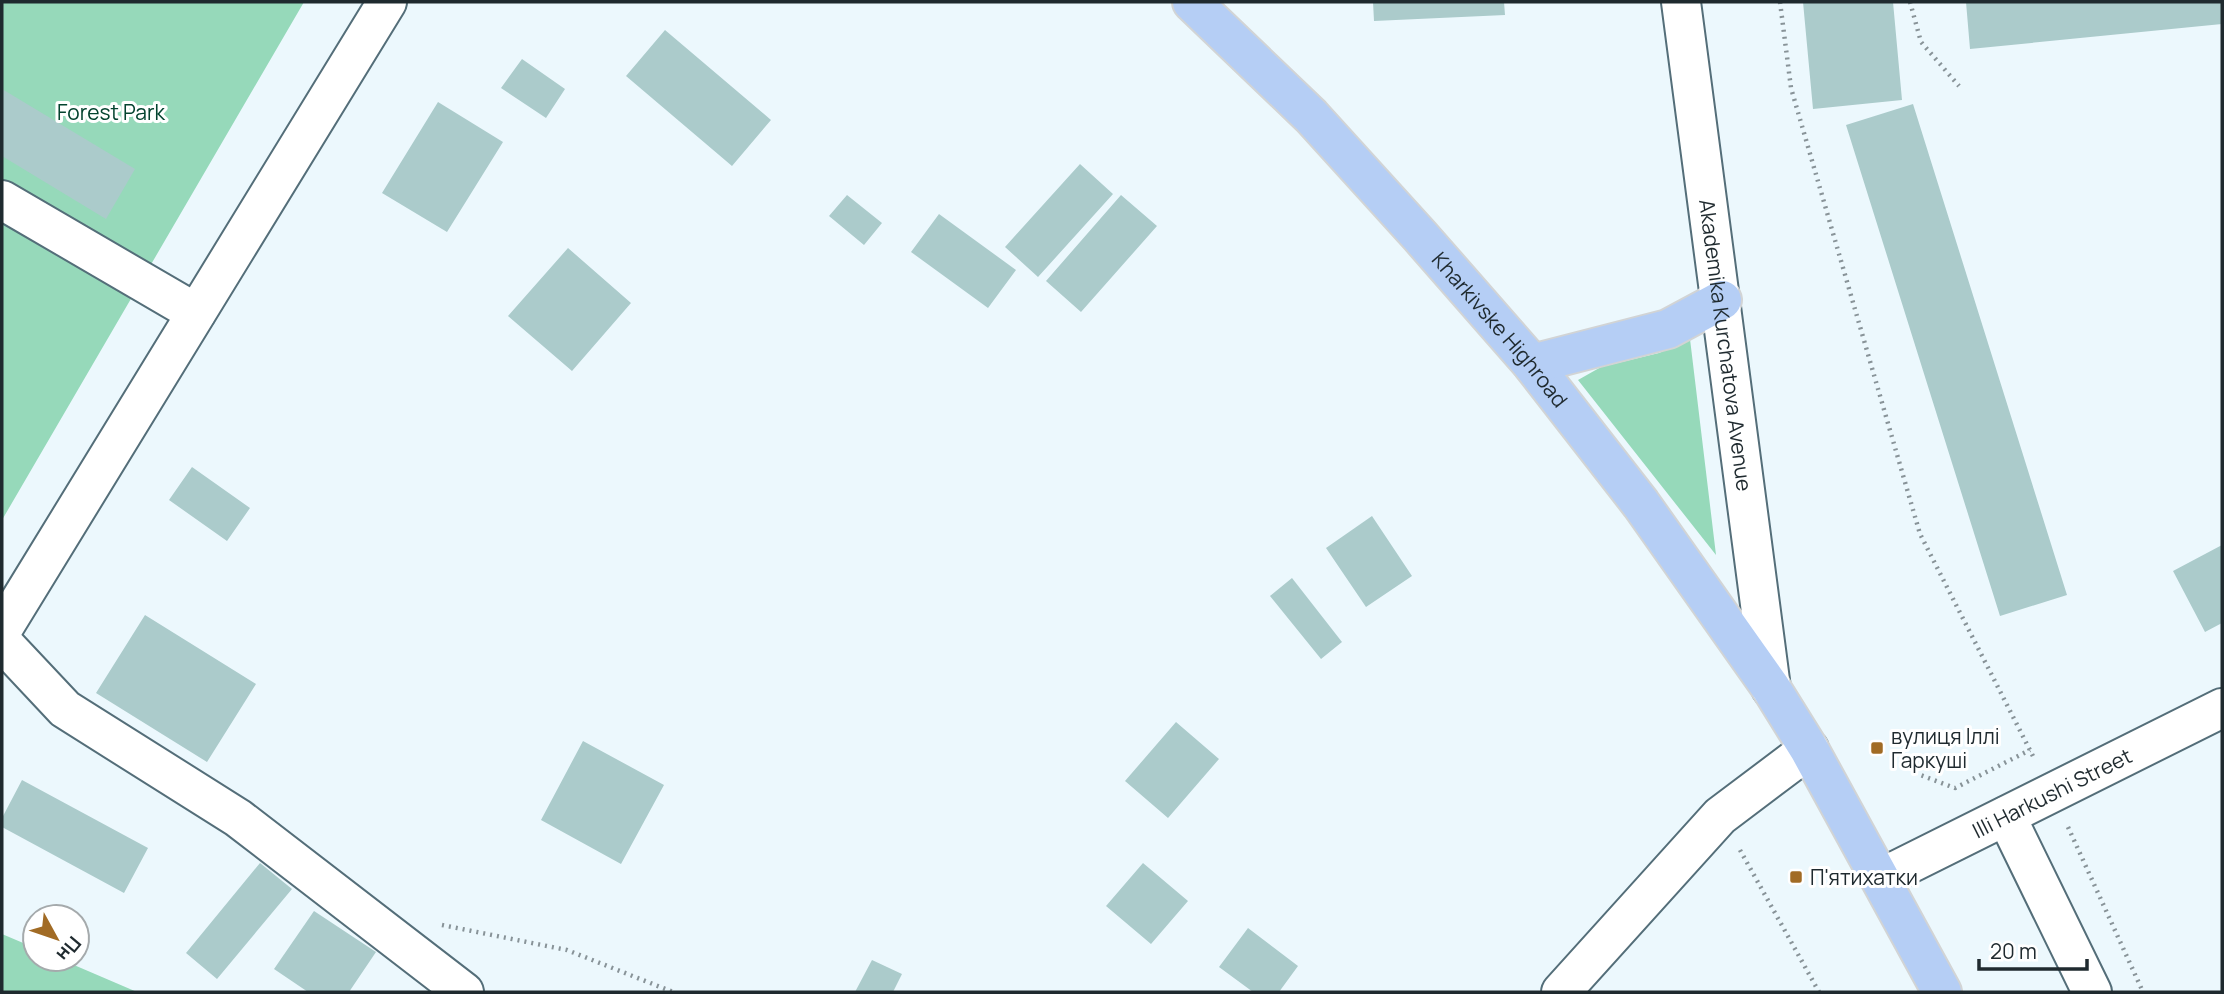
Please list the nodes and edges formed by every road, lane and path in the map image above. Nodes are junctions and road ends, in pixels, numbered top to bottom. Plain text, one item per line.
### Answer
1 (387, 2) edge
2 (1192, 2) edge
3 (1681, 2) edge
4 (1780, 2) edge
5 (1910, 2) edge
6 (1959, 86) dead end
7 (2, 200) edge
8 (1722, 300) junction
9 (197, 313) junction
10 (1532, 364) junction
11 (2, 630) edge
12 (2, 642) edge
13 (1771, 688) junction
14 (2222, 708) edge
15 (1809, 749) junction
16 (2030, 750) junction
17 (1915, 774) dead end
18 (2052, 793) junction
19 (2006, 816) junction
20 (1752, 871) dead end
21 (1881, 878) junction
22 (435, 924) dead end
23 (464, 992) edge
24 (673, 992) edge
25 (1561, 992) edge
26 (1819, 992) edge
27 (1942, 992) edge
28 (2092, 992) edge
29 (2143, 992) edge

1 - 9 street
2 - 10 main road, Kharkivske Highroad
3 - 8 street, Akademika Kurchatova Avenue
4 - 16 path
5 - 6 path
7 - 9 street
8 - 10 main road
8 - 13 street, Akademika Kurchatova Avenue
9 - 11 street
10 - 13 main road, Kharkivske Highroad
12 - 23 street
13 - 15 main road, Kharkivske Highroad
14 - 18 street, Illi Harkushi Street
15 - 21 main road, Kharkivske Highroad
15 - 25 street
16 - 17 path
16 - 18 path
18 - 19 street, Illi Harkushi Street
18 - 29 path
19 - 21 street, Illi Harkushi Street
19 - 28 street
20 - 26 path
21 - 27 main road, Kharkivske Highroad
22 - 24 path

